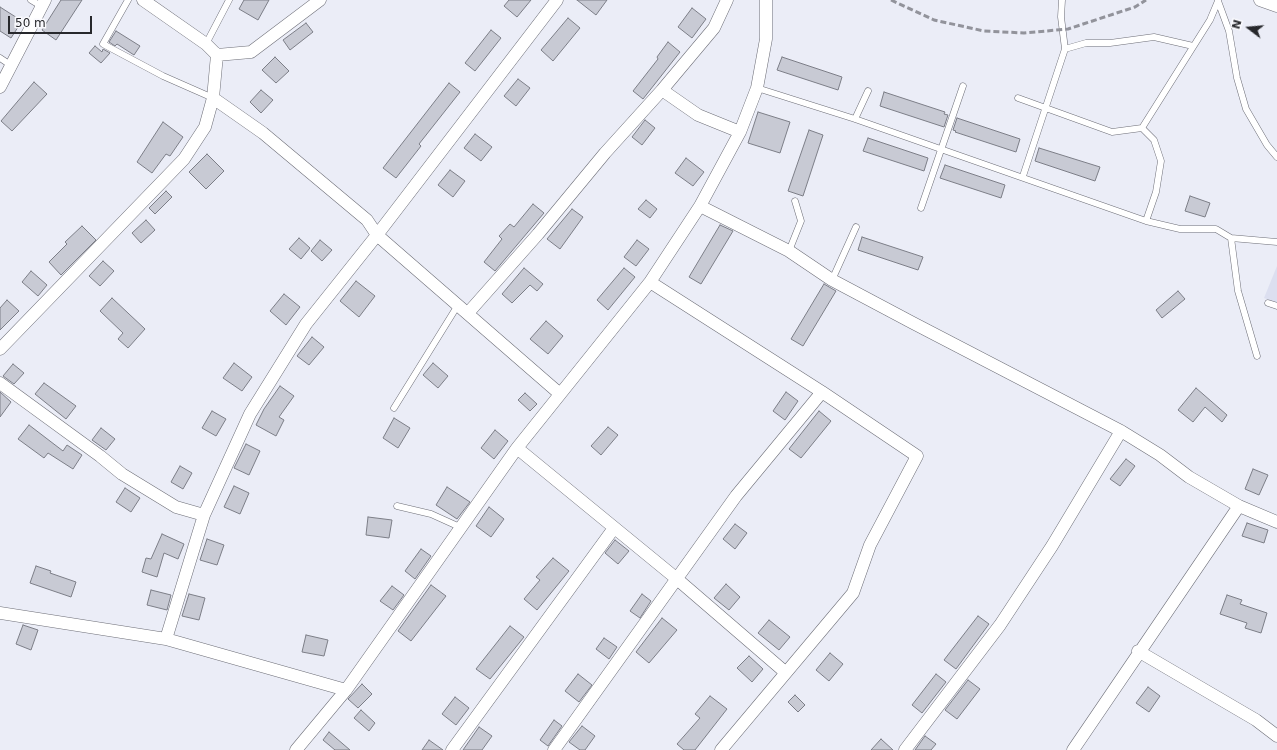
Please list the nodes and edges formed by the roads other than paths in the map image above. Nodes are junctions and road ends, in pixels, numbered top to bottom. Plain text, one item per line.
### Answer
1 (128, 0) edge
2 (143, 0) edge
3 (229, 0) edge
4 (320, 0) edge
5 (557, 0) edge
6 (727, 0) edge
7 (766, 0) edge
8 (1062, 0) edge
9 (1260, 0) edge
10 (1218, 1) edge
11 (39, 2) edge
12 (1277, 6) edge
13 (206, 44) junction
14 (1193, 46) junction
15 (1065, 49) junction
16 (217, 55) junction
17 (0, 58) edge
18 (12, 66) junction
19 (963, 86) dead end
20 (0, 87) edge
21 (757, 88) junction
22 (662, 90) junction
23 (868, 91) dead end
24 (213, 98) junction
25 (1018, 98) dead end
26 (1046, 109) junction
27 (855, 119) junction
28 (1142, 128) junction
29 (740, 132) junction
30 (941, 148) junction
31 (1277, 157) edge
32 (1023, 176) junction
33 (795, 200) dead end
34 (700, 206) junction
35 (921, 208) dead end
36 (1146, 221) junction
37 (856, 227) dead end
38 (377, 235) junction
39 (1231, 238) junction
40 (1277, 242) edge
41 (789, 251) junction
42 (832, 280) junction
43 (650, 282) junction
44 (1268, 303) dead end
45 (458, 304) junction
46 (1277, 306) edge
47 (468, 313) junction
48 (0, 349) edge
49 (1258, 356) dead end
50 (0, 384) edge
51 (822, 392) junction
52 (560, 394) junction
53 (394, 408) dead end
54 (1121, 431) junction
55 (518, 448) junction
56 (397, 506) dead end
57 (1239, 506) junction
58 (204, 515) junction
59 (1277, 522) edge
60 (462, 528) junction
61 (614, 528) junction
62 (677, 578) junction
63 (0, 613) edge
64 (166, 639) junction
65 (1138, 651) junction
66 (785, 672) junction
67 (346, 690) junction
68 (1277, 736) edge
69 (296, 750) edge
70 (452, 750) edge
71 (554, 750) edge
72 (721, 750) edge
73 (905, 750) edge
74 (1073, 750) edge

1 - 24 lane
2 - 13 street
3 - 13 lane
4 - 16 street
5 - 38 street
6 - 22 street
7 - 21 street
8 - 15 lane
9 - 12 street
10 - 14 lane
10 - 31 lane
11 - 18 street
13 - 16 street
14 - 15 lane
14 - 28 lane
15 - 26 lane
16 - 24 street
17 - 18 lane
18 - 20 street
19 - 30 lane
21 - 27 lane
21 - 29 street
22 - 29 street
22 - 47 street
23 - 27 lane
24 - 38 street
24 - 48 street
25 - 26 lane
26 - 28 lane
26 - 32 lane
27 - 30 lane
28 - 36 lane
29 - 34 street
30 - 32 lane
30 - 35 lane
32 - 36 lane
33 - 41 lane
34 - 41 street
34 - 43 street
36 - 39 lane
37 - 42 lane
38 - 45 street
38 - 58 street
39 - 40 lane
39 - 49 lane
41 - 42 street
42 - 54 street
43 - 51 street
43 - 52 street
44 - 46 lane
45 - 47 street
45 - 53 lane
47 - 52 street
50 - 58 street
51 - 62 street
51 - 66 street
52 - 55 street
54 - 57 street
54 - 73 street
55 - 60 street
55 - 61 street
56 - 60 lane
57 - 59 street
57 - 65 street
58 - 64 street
60 - 67 street
61 - 62 street
61 - 70 street
62 - 66 street
62 - 71 street
63 - 64 street
64 - 67 street
65 - 68 street
65 - 74 street
66 - 72 street
67 - 69 street

